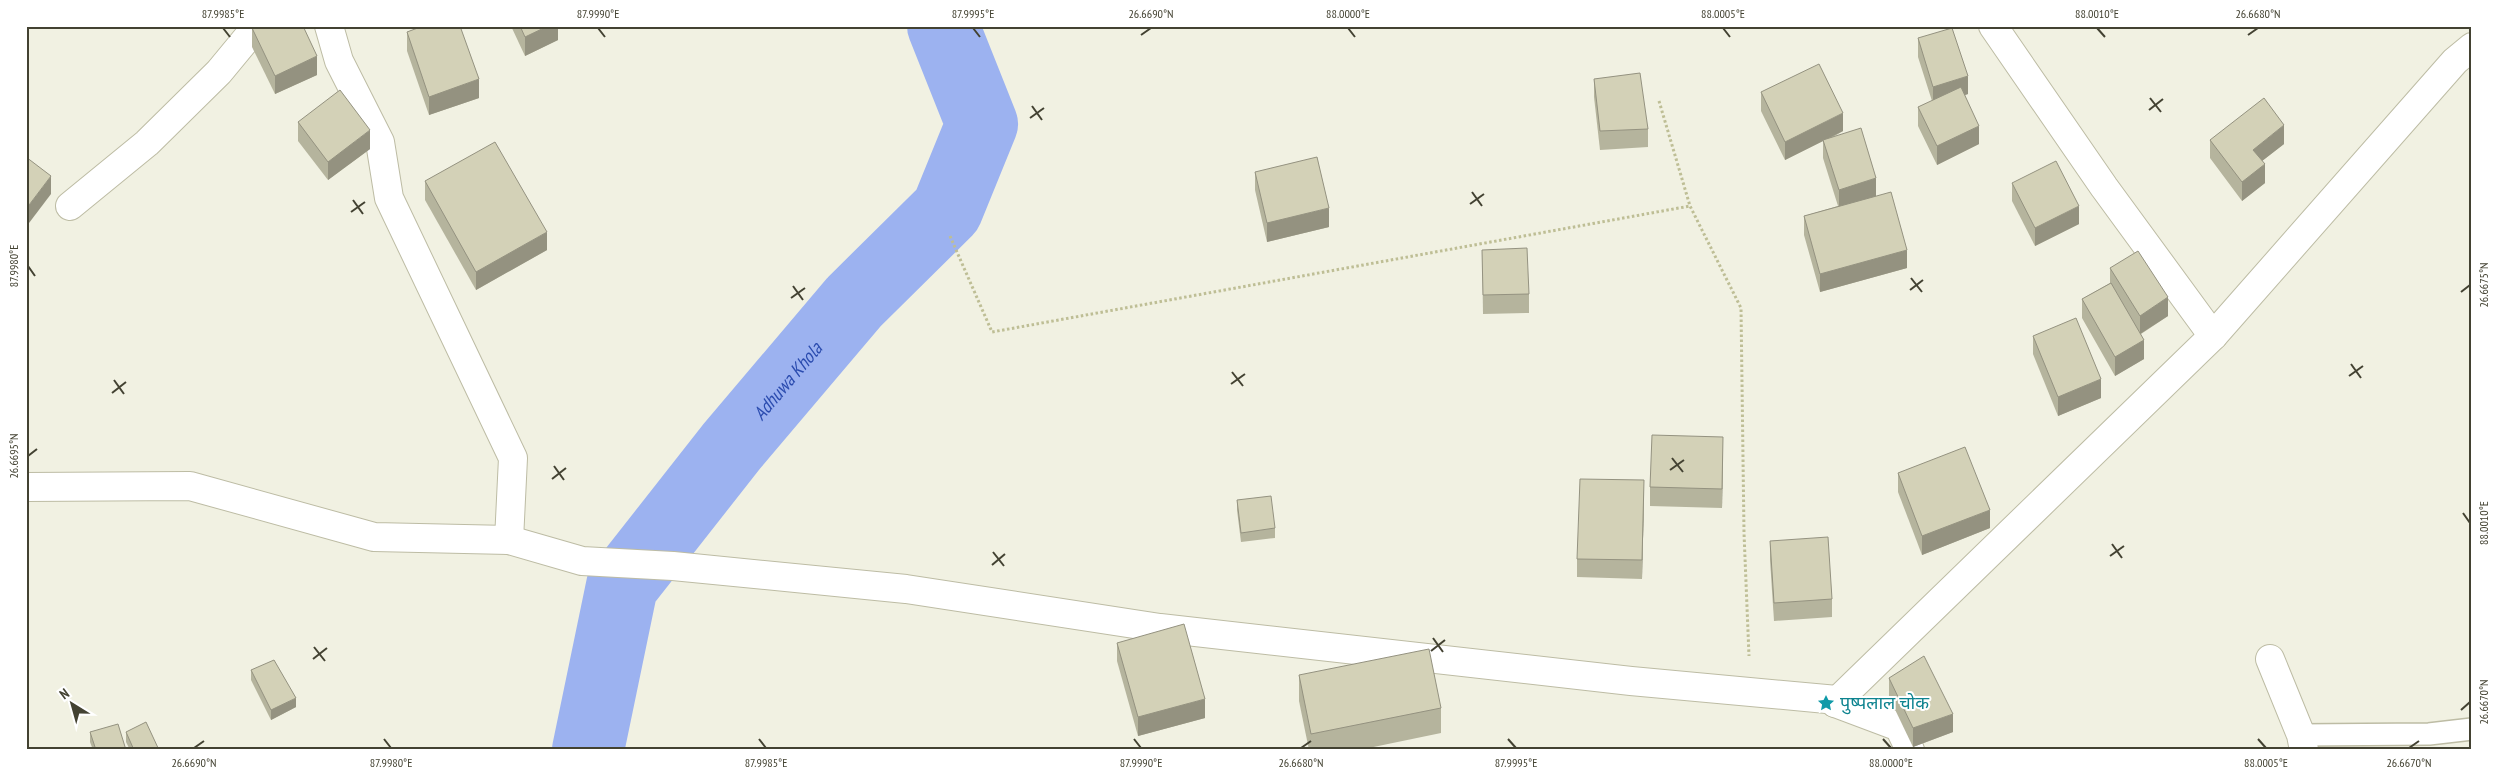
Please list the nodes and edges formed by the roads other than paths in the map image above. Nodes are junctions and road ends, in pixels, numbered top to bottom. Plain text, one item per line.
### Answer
1 (257, 26) edge
2 (329, 26) edge
3 (1993, 26) edge
4 (2472, 47) edge
5 (70, 206) dead end
6 (2213, 336) junction
7 (26, 487) edge
8 (509, 540) junction
9 (2270, 659) dead end
10 (1835, 702) junction
11 (2472, 729) edge
12 (2302, 742) edge
13 (1910, 750) edge

1 - 5 street
2 - 8 street
3 - 6 street
4 - 6 street
6 - 10 street
7 - 8 street
8 - 10 street
9 - 12 street
10 - 13 street
11 - 12 lane

